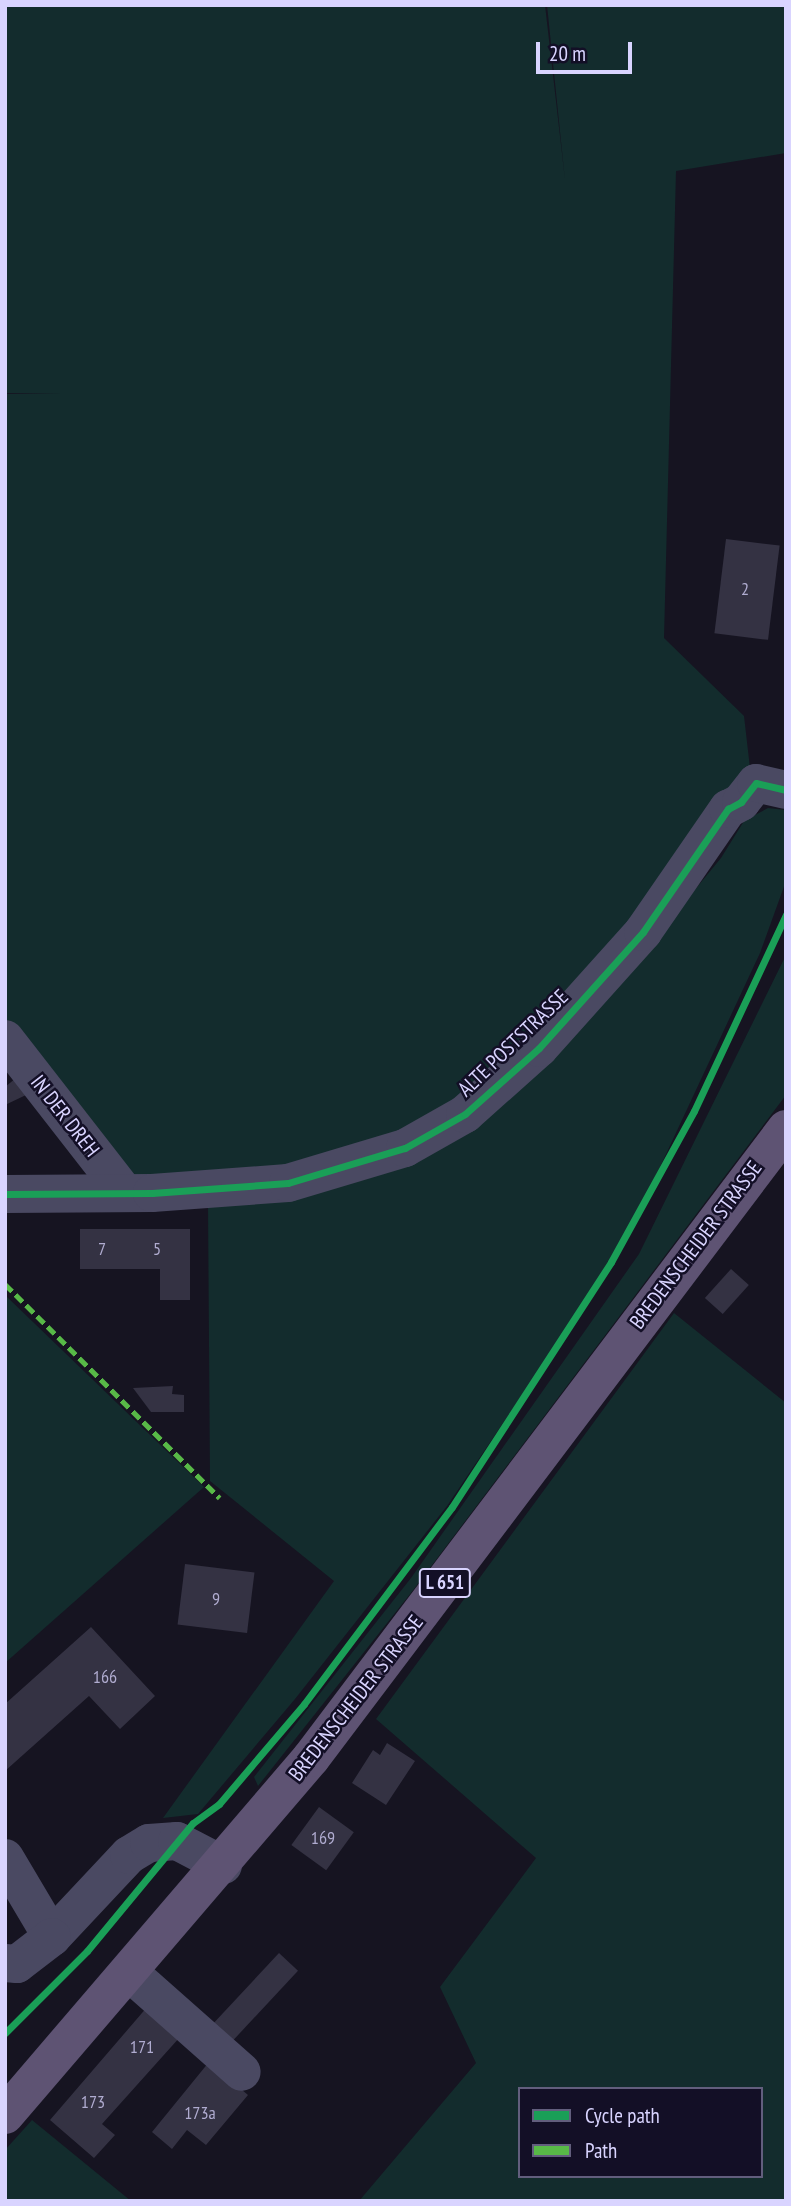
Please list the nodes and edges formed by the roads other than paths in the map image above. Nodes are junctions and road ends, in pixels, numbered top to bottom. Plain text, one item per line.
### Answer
1 (783, 789) edge
2 (5, 1039) edge
3 (786, 1129) edge
4 (125, 1193) junction
5 (5, 1194) edge
6 (5, 1858) edge
7 (223, 1865) junction
8 (52, 1937) junction
9 (5, 1963) edge
10 (130, 1973) junction
11 (242, 2072) dead end
12 (5, 2115) edge

1 - 4 street, ALTE POSTSTRASSE
2 - 4 street, IN DER DREH
3 - 7 main road, BREDENSCHEIDER STRASSE / L 651
4 - 5 street, ALTE POSTSTRASSE
6 - 8 street
7 - 8 street
7 - 10 main road, BREDENSCHEIDER STRASSE / L 651
8 - 9 street
10 - 11 street
10 - 12 main road, BREDENSCHEIDER STRASSE / L 651

